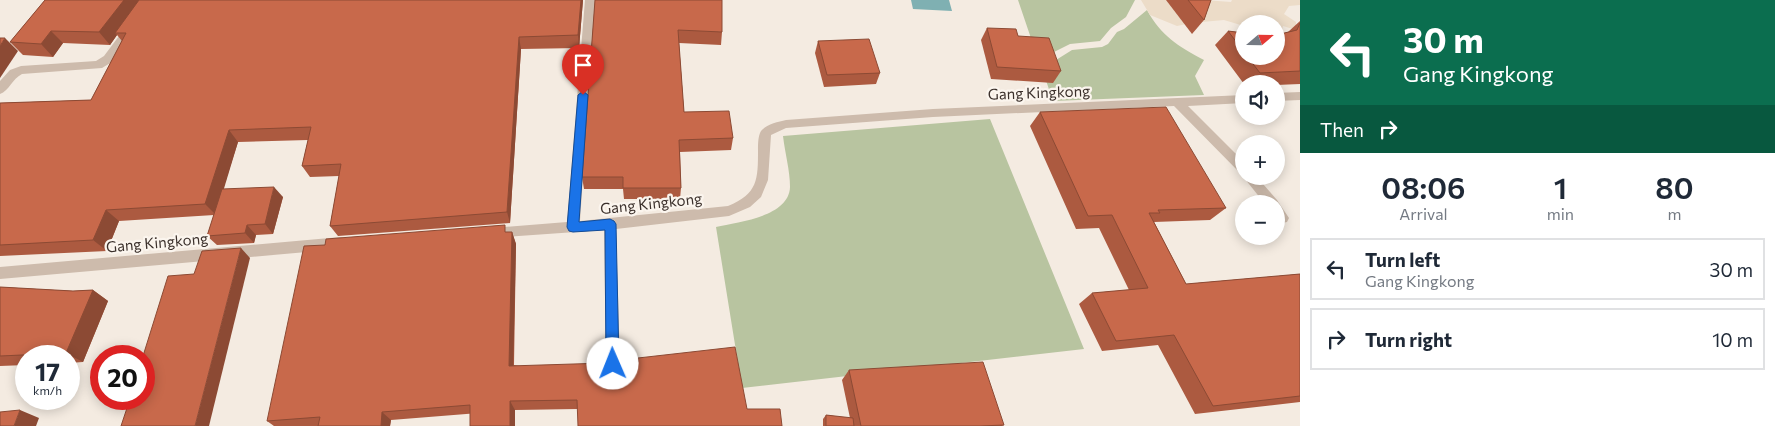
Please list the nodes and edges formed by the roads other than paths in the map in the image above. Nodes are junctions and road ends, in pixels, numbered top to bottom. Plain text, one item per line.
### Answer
1 (151, 0) edge
2 (590, 0) edge
3 (0, 90) edge
4 (1300, 96) edge
5 (1285, 97) edge
6 (1235, 100) edge
7 (1178, 103) junction
8 (1235, 161) edge
9 (1257, 185) edge
10 (1265, 195) edge
11 (610, 224) junction
12 (573, 227) junction
13 (477, 234) edge
14 (352, 242) edge
15 (0, 273) edge
16 (613, 364) edge

1 - 3 street
2 - 12 street
4 - 5 street
6 - 7 street, Gang Kingkong
7 - 8 street
7 - 11 street, Gang Kingkong
9 - 10 street
11 - 12 street, Gang Kingkong
11 - 16 street
12 - 13 street, Gang Kingkong
14 - 15 street, Gang Kingkong

